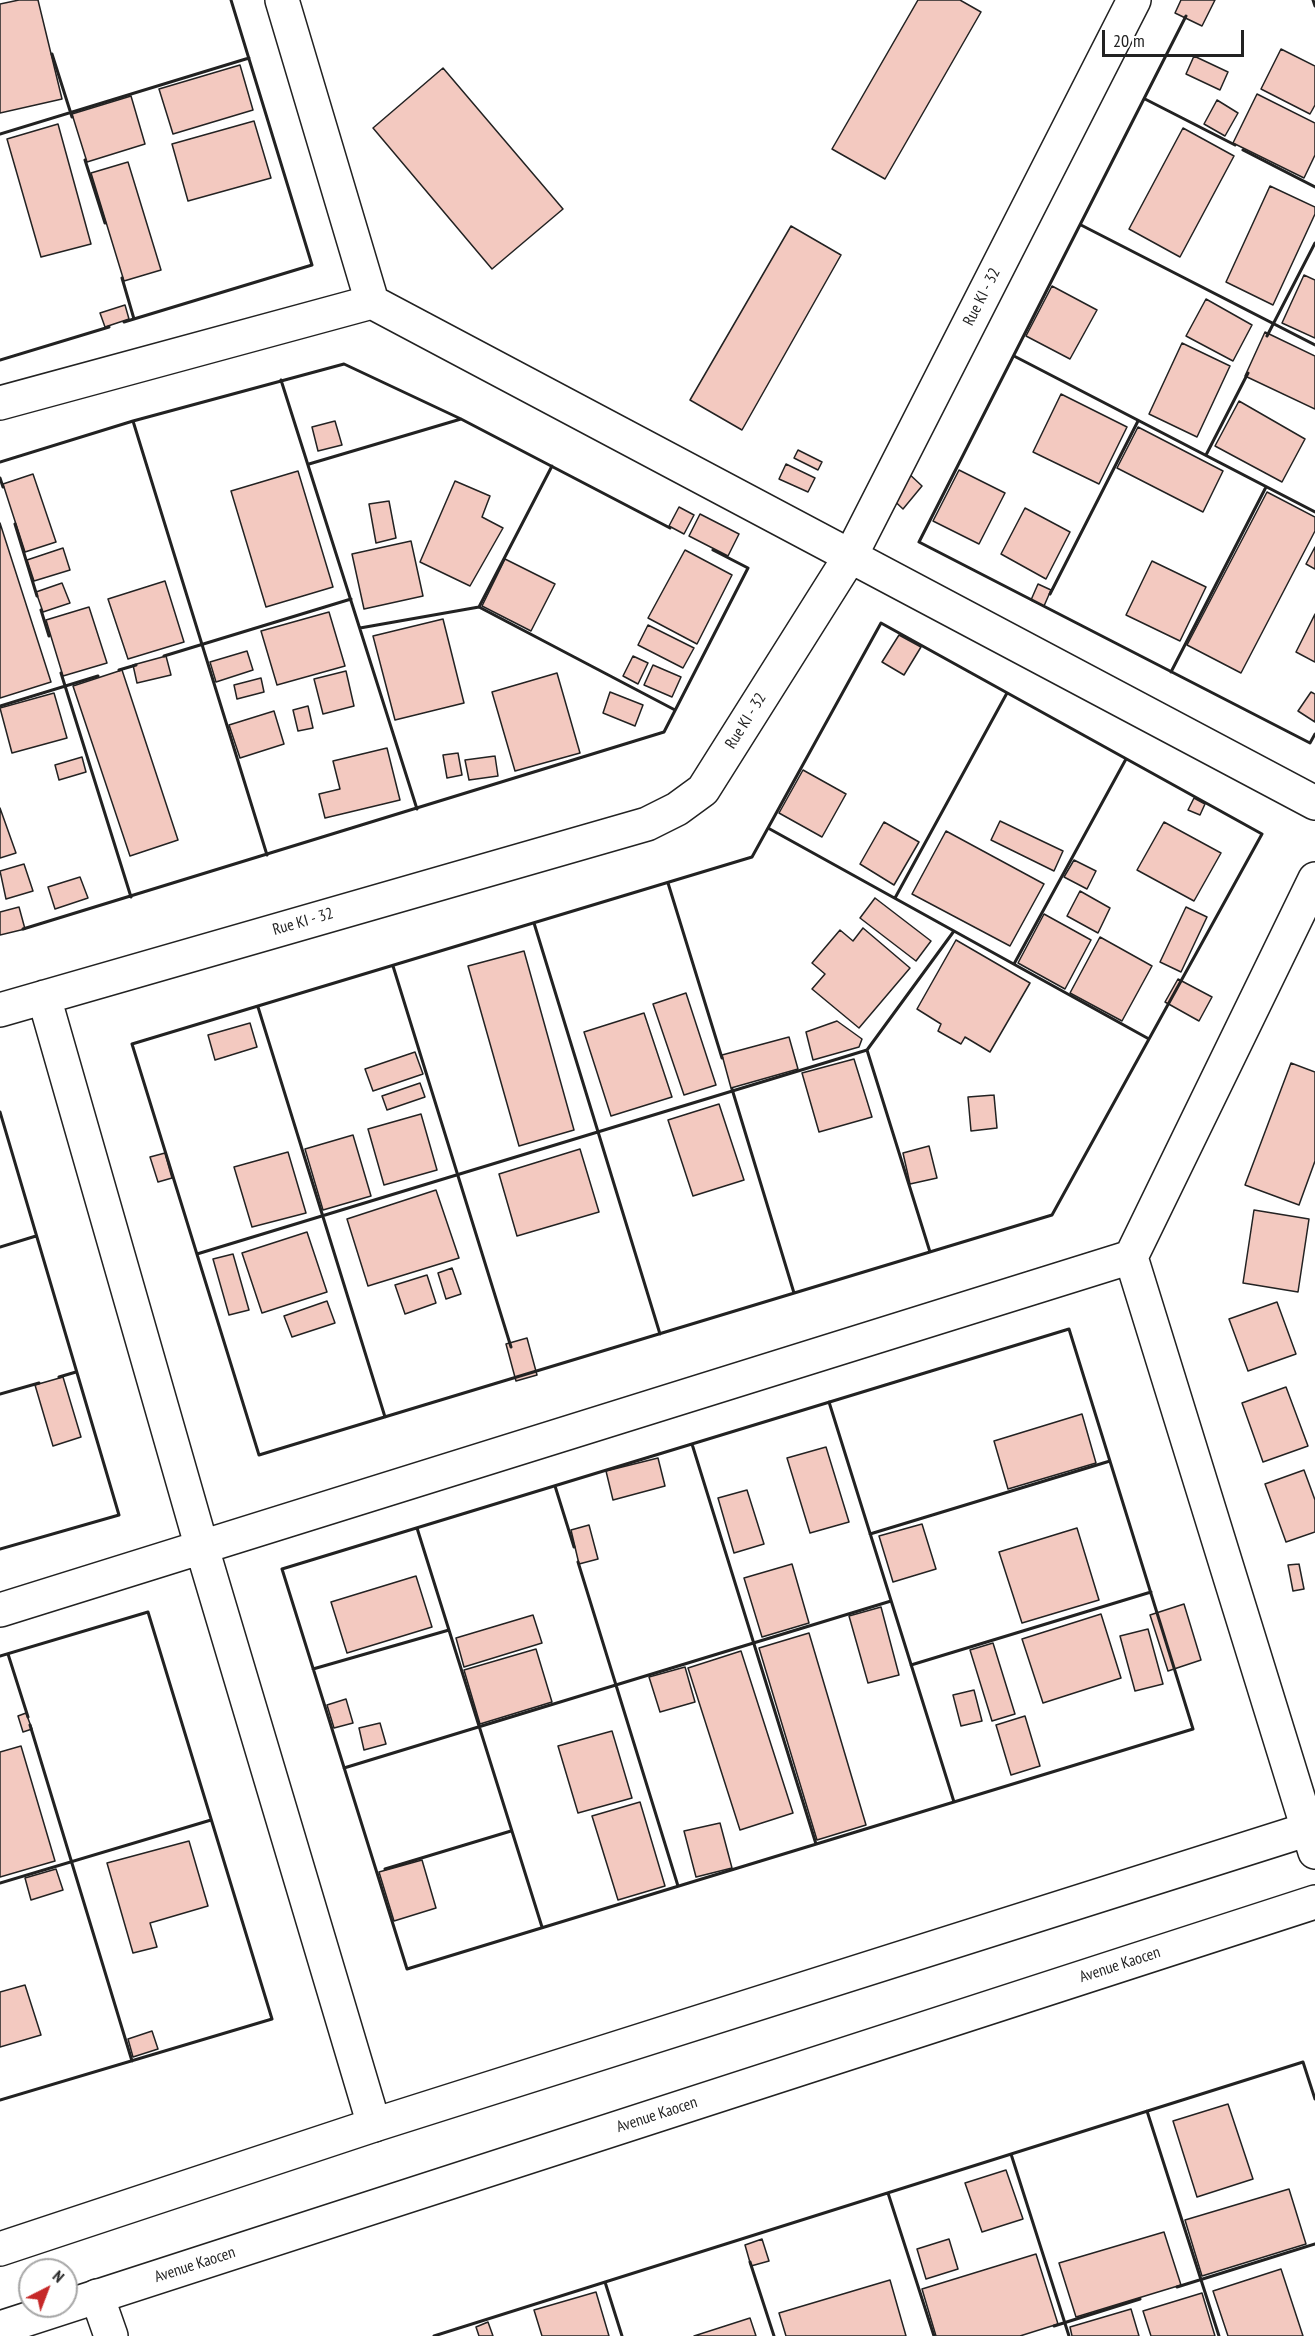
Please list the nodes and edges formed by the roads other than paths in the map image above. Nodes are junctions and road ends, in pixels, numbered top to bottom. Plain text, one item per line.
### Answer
1 (282, 0) edge
2 (1134, 0) edge
3 (372, 302) junction
4 (0, 403) edge
5 (850, 555) junction
6 (1315, 803) edge
7 (1315, 879) edge
8 (44, 997) junction
9 (0, 1010) edge
10 (1131, 1257) junction
11 (202, 1548) junction
12 (0, 1610) edge
13 (1313, 1836) edge
14 (1315, 1902) edge
15 (374, 2125) junction
16 (0, 2249) edge
17 (97, 2296) junction
18 (0, 2328) edge
19 (111, 2336) edge

1 - 3 main road
2 - 5 main road, Rue KI - 32
3 - 4 main road
3 - 5 main road
5 - 6 main road
5 - 8 main road, Rue KI - 32
7 - 10 main road
8 - 9 main road, Rue KI - 32
8 - 11 main road
10 - 11 main road
10 - 13 main road
11 - 12 main road
11 - 15 main road
13 - 15 main road
14 - 17 main road, Avenue Kaocen
15 - 16 main road
17 - 18 main road, Avenue Kaocen
17 - 19 main road

